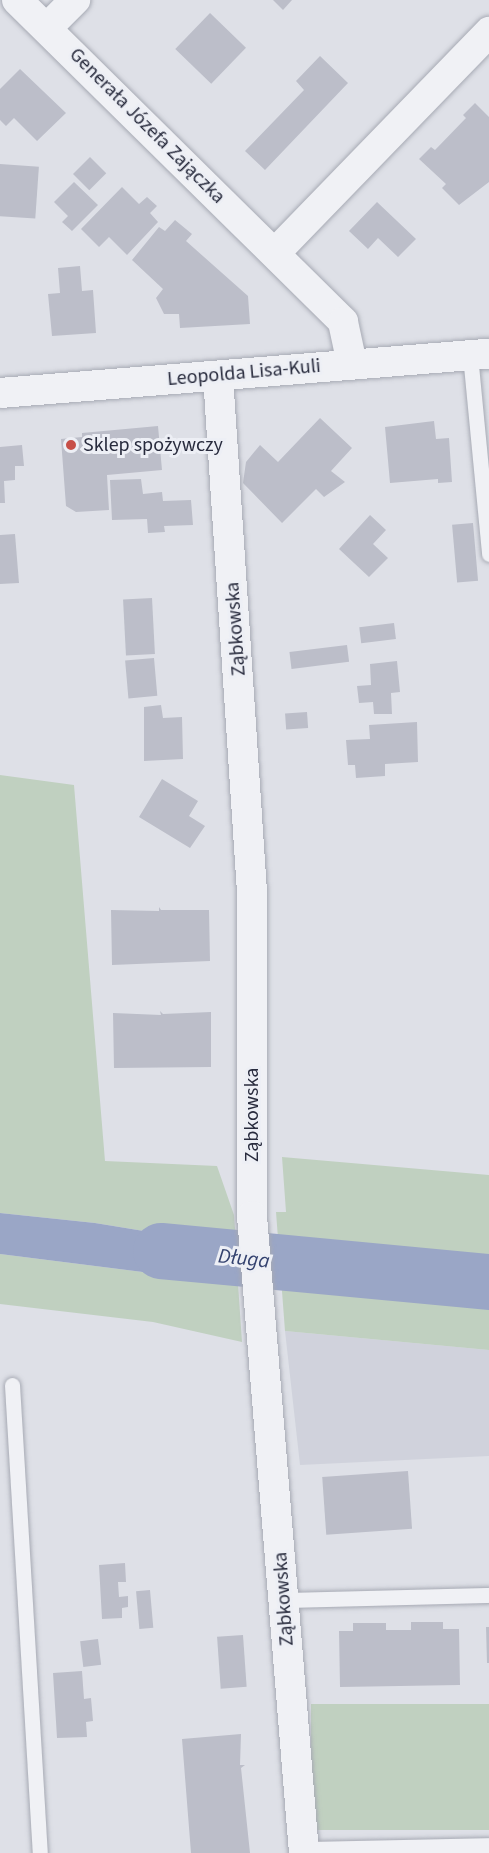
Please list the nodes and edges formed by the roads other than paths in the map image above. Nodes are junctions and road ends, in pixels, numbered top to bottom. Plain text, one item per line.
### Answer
1 (17, 0) edge
2 (75, 0) edge
3 (48, 28) junction
4 (489, 32) edge
5 (275, 253) junction
6 (479, 354) edge
7 (352, 364) junction
8 (218, 375) junction
9 (0, 393) edge
10 (489, 554) edge
11 (12, 1385) dead end
12 (489, 1594) edge
13 (284, 1600) junction
14 (489, 1845) edge
15 (304, 1851) edge
16 (40, 1853) edge

1 - 3 street, Generała Józefa Zajączka
2 - 3 street
3 - 5 street, Generała Józefa Zajączka
4 - 5 street
5 - 7 street, Generała Józefa Zajączka
6 - 7 street, Leopolda Lisa-Kuli
6 - 10 lane
7 - 8 street, Leopolda Lisa-Kuli
8 - 9 street, Leopolda Lisa-Kuli
8 - 13 street, Ząbkowska
11 - 16 lane
12 - 13 lane
13 - 15 street, Ząbkowska
14 - 15 lane

